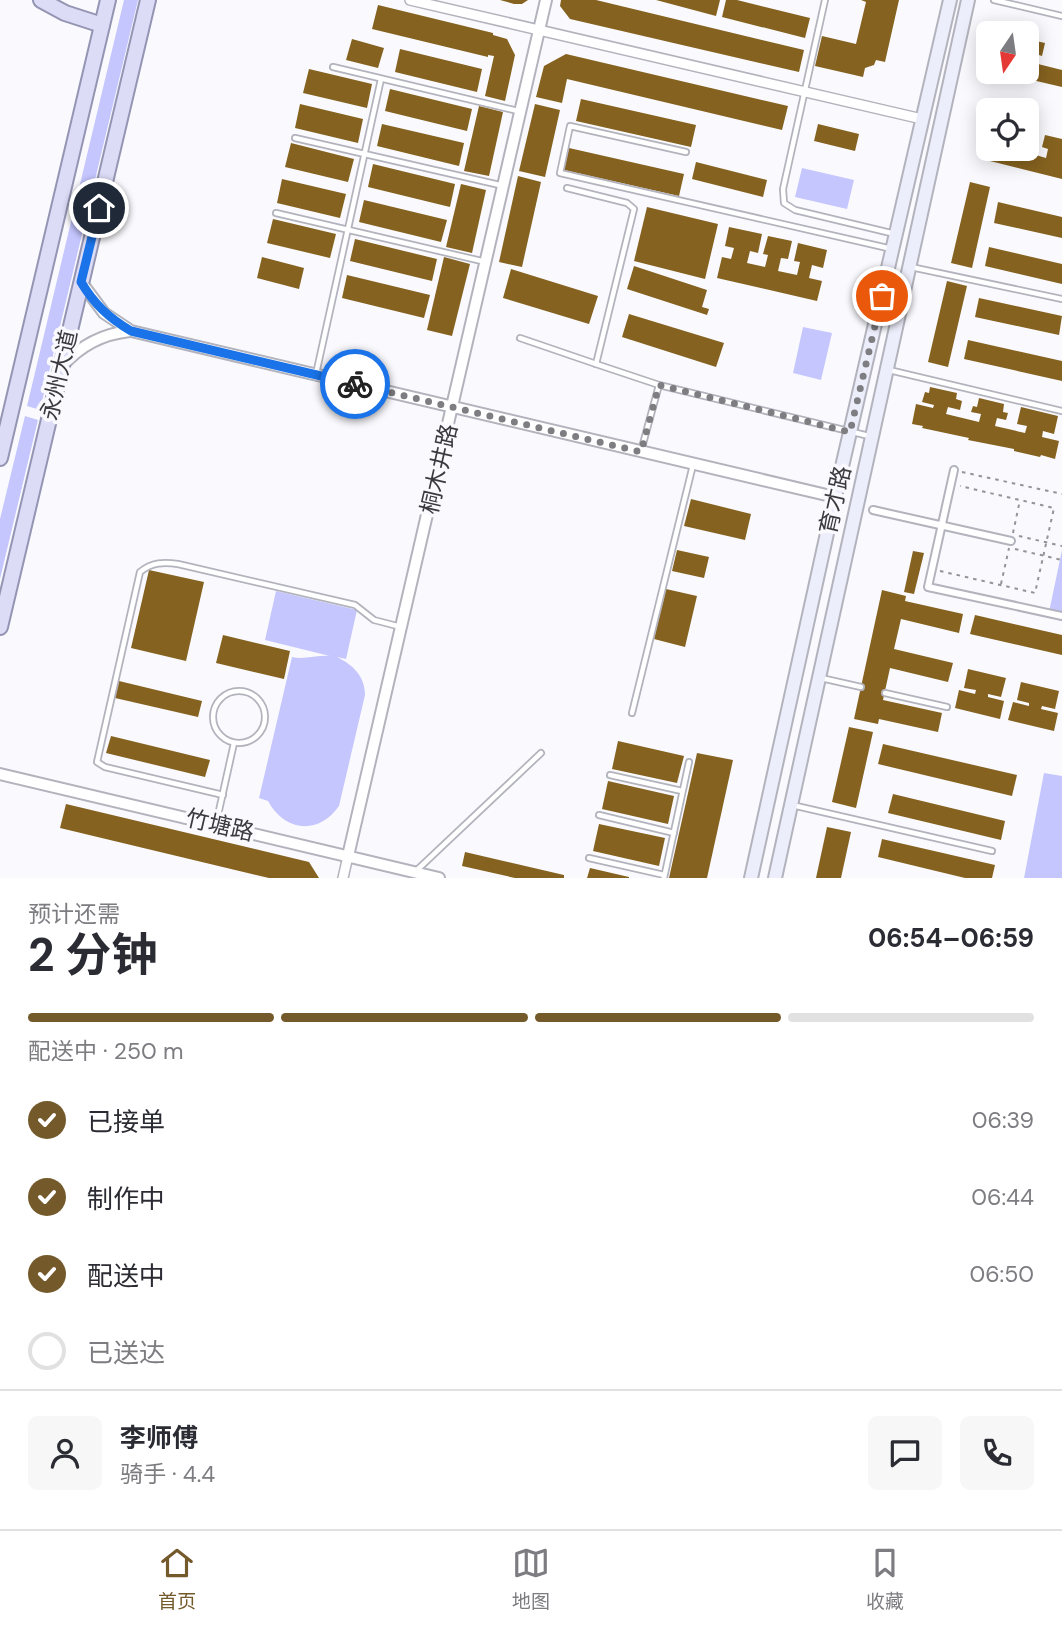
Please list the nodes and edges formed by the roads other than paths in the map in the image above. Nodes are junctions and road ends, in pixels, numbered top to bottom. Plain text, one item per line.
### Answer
1 (41, 0) edge
2 (108, 0) edge
3 (148, 0) edge
4 (410, 0) edge
5 (546, 0) edge
6 (825, 0) edge
7 (950, 0) edge
8 (968, 0) edge
9 (994, 0) edge
10 (1007, 1) edge
11 (450, 4) edge
12 (1062, 16) edge
13 (102, 25) junction
14 (540, 30) junction
15 (333, 67) dead end
16 (381, 79) junction
17 (805, 92) junction
18 (522, 112) junction
19 (922, 119) junction
20 (295, 138) dead end
21 (686, 152) dead end
22 (364, 154) junction
23 (505, 187) junction
24 (567, 188) dead end
25 (276, 213) dead end
26 (347, 230) junction
27 (896, 235) junction
28 (892, 249) junction
29 (486, 263) junction
30 (910, 267) junction
31 (81, 282) junction
32 (1062, 299) edge
33 (131, 331) junction
34 (520, 338) dead end
35 (596, 364) junction
36 (60, 368) junction
37 (888, 370) junction
38 (316, 375) junction
39 (659, 385) junction
40 (454, 406) junction
41 (1062, 411) edge
42 (850, 432) junction
43 (873, 438) junction
44 (641, 452) junction
45 (0, 458) edge
46 (693, 464) junction
47 (954, 470) road end
48 (835, 497) junction
49 (873, 510) dead end
50 (942, 526) junction
51 (1011, 541) road end
52 (1062, 615) edge
53 (0, 627) edge
54 (401, 627) junction
55 (820, 678) junction
56 (861, 687) dead end
57 (885, 693) dead end
58 (947, 707) dead end
59 (632, 713) dead end
60 (234, 743) junction
61 (541, 753) dead end
62 (689, 762) dead end
63 (0, 774) edge
64 (610, 775) dead end
65 (682, 791) junction
66 (222, 794) junction
67 (791, 805) junction
68 (599, 816) dead end
69 (216, 824) junction
70 (674, 833) junction
71 (992, 851) dead end
72 (348, 856) junction
73 (589, 858) dead end
74 (415, 872) junction
75 (664, 876) edge
76 (343, 878) edge
77 (439, 878) edge
78 (751, 878) edge
79 (775, 878) edge

1 - 13 main road
2 - 13 main road, 永州大道
3 - 31 main road, 永州大道
4 - 11 street
5 - 14 street, 桐木井路
6 - 17 lane
7 - 19 main road, 育才路
8 - 30 main road, 育才路
9 - 10 lane
10 - 12 lane
11 - 14 street
13 - 45 main road, 永州大道
14 - 17 street
14 - 18 street, 桐木井路
15 - 16 lane
16 - 18 lane
16 - 22 lane
17 - 19 street
17 - 27 lane
18 - 23 street, 桐木井路
19 - 27 main road, 育才路
20 - 22 lane
21 - 28 lane
22 - 23 lane
22 - 26 lane
23 - 29 street, 桐木井路
24 - 35 lane
25 - 26 lane
26 - 29 lane
26 - 38 lane
27 - 28 main road, 育才路
28 - 42 main road, 育才路
29 - 40 street, 桐木井路
30 - 32 lane
30 - 37 main road, 育才路
31 - 33 street
31 - 36 main road, 永州大道
33 - 36 street
33 - 38 street
34 - 35 lane
35 - 39 lane
36 - 53 main road, 永州大道
37 - 41 lane
37 - 43 main road, 育才路
38 - 40 street
39 - 42 lane
39 - 44 lane
40 - 44 street
40 - 54 street, 桐木井路
42 - 43 lane
42 - 48 main road, 育才路
43 - 55 main road, 育才路
44 - 46 street
46 - 48 street
46 - 59 lane
47 - 50 street
48 - 78 main road, 育才路
49 - 50 street
50 - 51 street
50 - 52 street
54 - 66 lane
54 - 72 street, 桐木井路
55 - 56 lane
55 - 67 main road, 育才路
57 - 58 lane
60 - 60 lane
60 - 66 lane
61 - 74 lane
62 - 65 lane
63 - 69 street, 竹塘路
64 - 65 lane
65 - 70 lane
66 - 69 lane
67 - 71 lane
67 - 79 main road, 育才路
68 - 70 lane
69 - 72 street, 竹塘路
70 - 75 lane
72 - 74 street, 竹塘路
72 - 76 street
73 - 75 lane
74 - 77 street, 竹塘路

